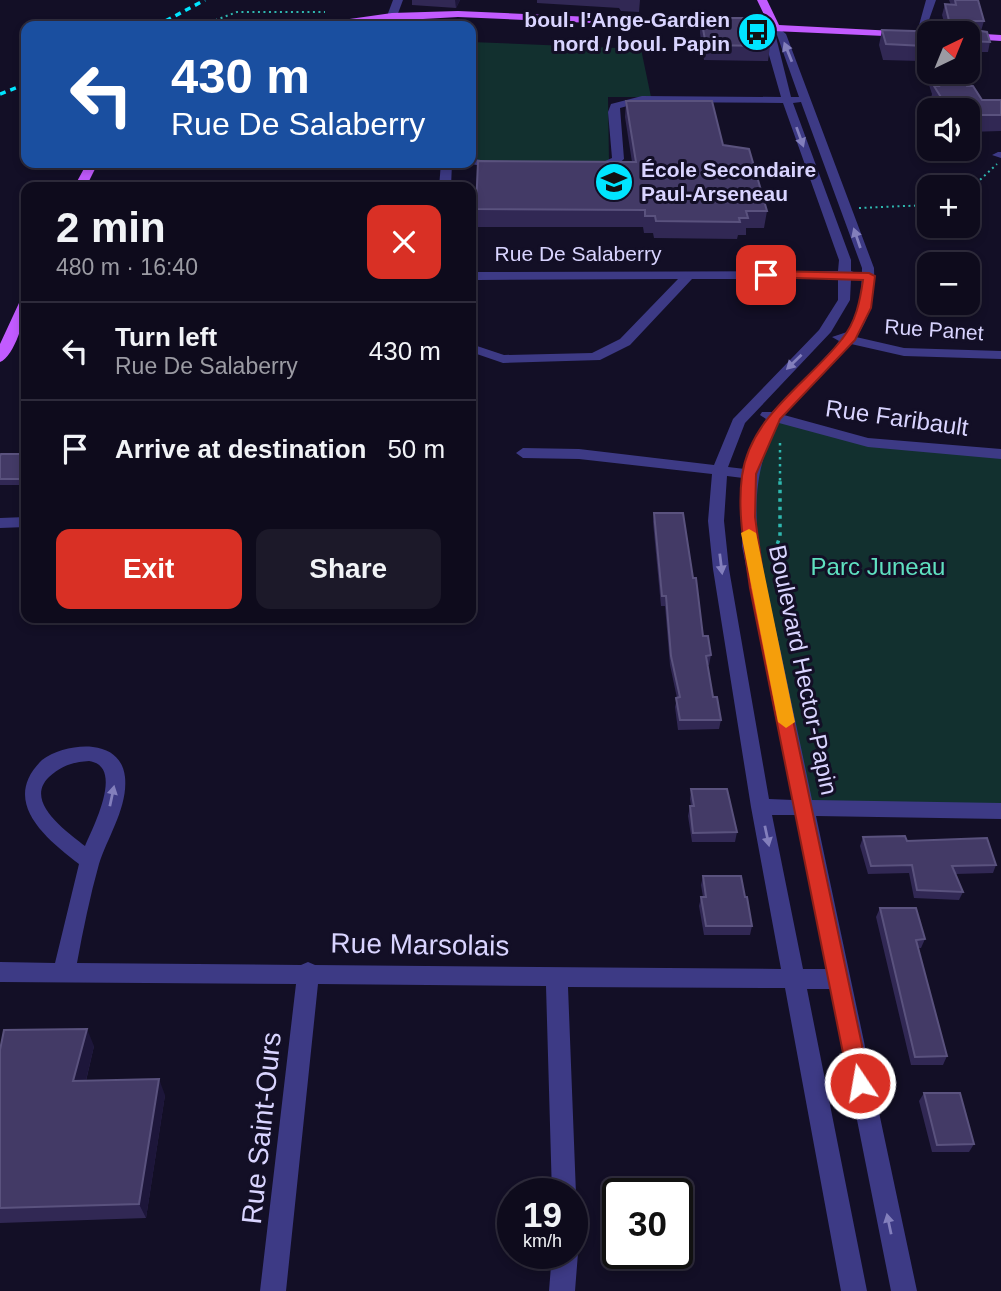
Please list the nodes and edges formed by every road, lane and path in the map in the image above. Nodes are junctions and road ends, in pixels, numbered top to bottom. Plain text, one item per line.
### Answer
1 (398, 0) edge
2 (762, 0) edge
3 (931, 0) edge
4 (336, 13) dead end
5 (392, 16) junction
6 (210, 21) edge
7 (348, 21) edge
8 (927, 21) edge
9 (772, 22) junction
10 (917, 34) edge
11 (980, 37) edge
12 (1001, 38) edge
13 (787, 100) junction
14 (807, 100) junction
15 (999, 155) edge
16 (476, 162) edge
17 (519, 167) edge
18 (583, 168) edge
19 (980, 180) edge
20 (917, 205) edge
21 (847, 208) junction
22 (846, 274) junction
23 (689, 275) junction
24 (869, 276) junction
25 (476, 277) edge
26 (21, 314) edge
27 (824, 332) junction
28 (849, 340) junction
29 (476, 350) edge
30 (1001, 355) edge
31 (0, 358) edge
32 (748, 408) junction
33 (775, 417) junction
34 (523, 453) dead end
35 (1001, 454) edge
36 (720, 469) junction
37 (749, 474) junction
38 (21, 522) edge
39 (0, 523) edge
40 (772, 564) dead end
41 (761, 807) junction
42 (805, 810) junction
43 (1001, 811) edge
44 (90, 861) junction
45 (64, 971) junction
46 (0, 972) edge
47 (308, 972) junction
48 (557, 977) junction
49 (796, 978) junction
50 (838, 979) junction
51 (563, 1178) edge
52 (564, 1269) edge
53 (273, 1291) edge
54 (562, 1291) edge
55 (854, 1291) edge
56 (904, 1291) edge

1 - 5 street
2 - 9 main road, Boulevard Hector-Papin
3 - 8 street
4 - 6 path
5 - 7 main road
5 - 9 main road
9 - 10 main road
9 - 13 street, Boulevard Hector-Papin
14 -> 9 street, Boulevard Hector-Papin
11 - 12 main road
13 - 14 street
13 - 18 street
13 -> 22 street, Boulevard Hector-Papin
14 - 21 street, Boulevard Hector-Papin
15 - 19 path
16 - 17 street
20 - 21 path
24 -> 21 street, Boulevard Hector-Papin
22 - 23 street, Rue De Salaberry
22 - 24 street, Rue De Salaberry
22 - 27 street, Boulevard Hector-Papin
23 - 25 street, Rue De Salaberry
23 - 29 street, Rue De Salaberry
24 - 28 street, Boulevard Hector-Papin
26 - 31 main road
27 - 28 street, Rue Panet
27 -> 32 street, Boulevard Hector-Papin
28 - 30 street, Rue Panet
28 - 33 street, Boulevard Hector-Papin
32 - 33 street, Rue Faribault
32 - 36 street, Boulevard Hector-Papin
33 - 35 street, Rue Faribault
33 - 37 street, Boulevard Hector-Papin
33 - 40 path
34 - 36 street
36 - 37 street
36 -> 41 street, Boulevard Hector-Papin
37 - 42 street, Boulevard Hector-Papin
38 - 39 street
41 - 42 street
41 -> 49 street, Boulevard Hector-Papin
42 - 43 street
42 - 50 street, Boulevard Hector-Papin
44 -> 44 street
44 - 45 street
45 - 46 street, Rue Marsolais
45 - 47 street, Rue Marsolais
47 - 48 street, Rue Marsolais
47 - 53 street, Rue Saint-Ours
48 - 49 street, Rue Marsolais
48 - 51 street
49 - 50 street, Rue Marsolais
49 - 55 street, Boulevard Hector-Papin
56 -> 50 street, Boulevard Hector-Papin
52 - 54 street

